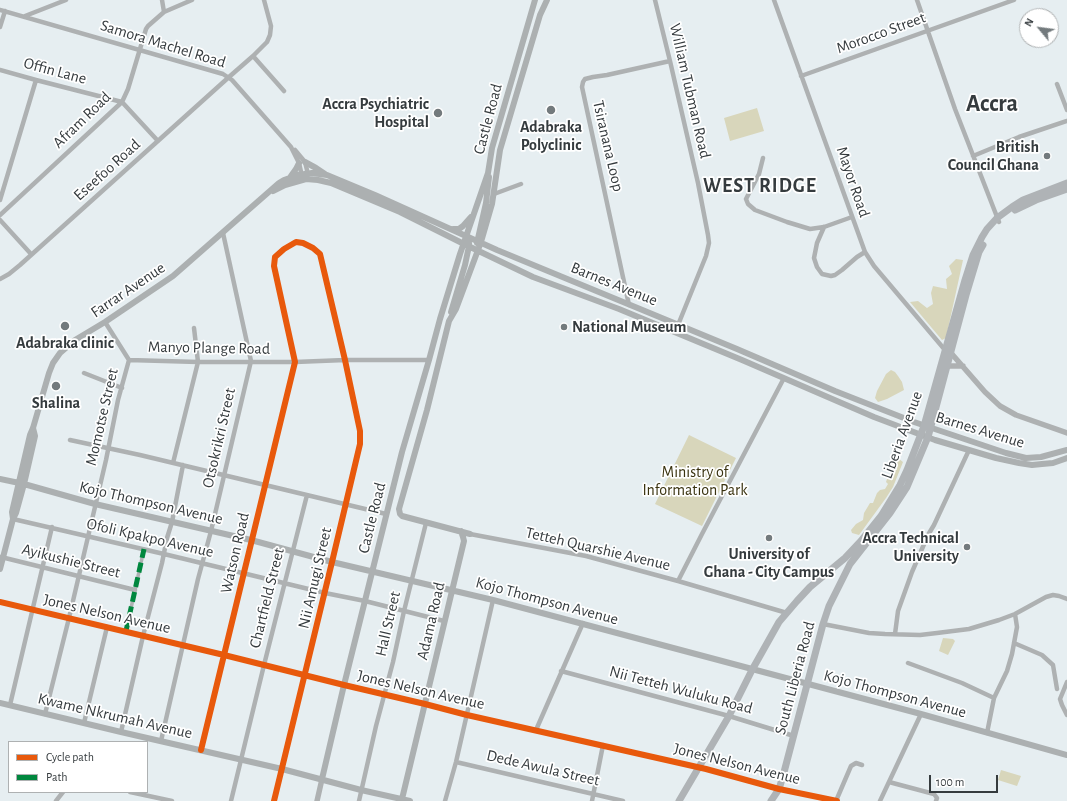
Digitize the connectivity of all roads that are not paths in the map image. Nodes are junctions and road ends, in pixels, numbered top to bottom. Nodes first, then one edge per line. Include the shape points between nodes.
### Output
1 (66, 0) edge
2 (162, 0) edge
3 (192, 0) edge
4 (264, 0) edge
5 (535, 0) edge
6 (544, 0) edge
7 (547, 0) edge
8 (655, 0) edge
9 (774, 0) edge
10 (917, 0) edge
11 (1014, 0) edge
12 (2, 10) edge
13 (164, 12) junction
14 (540, 15) junction
15 (25, 16) junction
16 (0, 27) edge
17 (928, 30) junction
18 (140, 50) junction
19 (253, 56) junction
20 (670, 60) junction
21 (0, 70) edge
22 (801, 76) junction
23 (228, 77) junction
24 (36, 80) junction
25 (1057, 84) dead end
26 (284, 91) dead end
27 (122, 102) junction
28 (1067, 110) edge
29 (1067, 121) edge
30 (158, 141) junction
31 (973, 156) junction
32 (763, 158) dead end
33 (302, 162) junction
34 (488, 173) junction
35 (327, 175) junction
36 (305, 177) junction
37 (289, 178) junction
38 (1067, 183) edge
39 (521, 184) dead end
40 (1067, 189) edge
41 (268, 193) junction
42 (494, 194) junction
43 (0, 200) edge
44 (475, 211) junction
45 (0, 215) edge
46 (852, 217) junction
47 (0, 220) edge
48 (998, 220) junction
49 (486, 223) junction
50 (824, 227) junction
51 (450, 228) junction
52 (223, 233) junction
53 (467, 236) junction
54 (450, 237) junction
55 (478, 242) junction
56 (467, 244) junction
57 (478, 250) junction
58 (498, 250) junction
59 (864, 252) junction
60 (31, 254) junction
61 (460, 254) junction
62 (491, 257) junction
63 (473, 263) junction
64 (0, 279) edge
65 (629, 305) junction
66 (449, 321) junction
67 (105, 322) junction
68 (678, 325) junction
69 (194, 328) dead end
70 (948, 351) junction
71 (129, 360) junction
72 (345, 360) junction
73 (429, 360) junction
74 (251, 361) junction
75 (198, 362) junction
76 (295, 362) junction
77 (948, 366) junction
78 (963, 366) junction
79 (84, 373) dead end
80 (784, 378) junction
81 (122, 388) junction
82 (927, 427) junction
83 (1067, 433) edge
84 (924, 436) junction
85 (70, 440) dead end
86 (108, 448) junction
87 (969, 450) junction
88 (1067, 450) edge
89 (402, 452) junction
90 (414, 456) junction
91 (1067, 458) edge
92 (172, 463) junction
93 (182, 465) junction
94 (224, 475) junction
95 (0, 479) edge
96 (21, 484) junction
97 (265, 485) junction
98 (306, 495) junction
99 (95, 504) junction
100 (345, 504) junction
101 (386, 514) junction
102 (402, 516) joint
103 (13, 519) junction
104 (172, 522) junction
105 (426, 523) junction
106 (52, 527) junction
107 (211, 531) junction
108 (461, 532) junction
109 (470, 534) junction
110 (88, 537) junction
111 (251, 540) junction
112 (464, 541) junction
113 (144, 549) junction
114 (292, 552) junction
115 (164, 554) junction
116 (1, 558) edge
117 (844, 558) junction
118 (332, 562) junction
119 (203, 563) junction
120 (850, 564) junction
121 (43, 567) junction
122 (0, 569) edge
123 (372, 571) junction
124 (244, 573) junction
125 (79, 576) junction
126 (412, 580) junction
127 (678, 581) junction
128 (284, 582) junction
129 (136, 590) junction
130 (452, 590) junction
131 (325, 593) junction
132 (1067, 599) edge
133 (493, 600) junction
134 (365, 601) junction
135 (0, 602) edge
136 (33, 610) junction
137 (404, 611) junction
138 (787, 612) junction
139 (1015, 614) junction
140 (69, 618) junction
141 (444, 621) junction
142 (584, 624) junction
143 (823, 624) junction
144 (107, 627) junction
145 (126, 632) junction
146 (895, 634) junction
147 (143, 636) junction
148 (1014, 643) junction
149 (183, 645) junction
150 (224, 654) junction
151 (908, 663) dead end
152 (264, 665) junction
153 (752, 670) junction
154 (562, 671) junction
155 (305, 675) junction
156 (1067, 682) edge
157 (807, 684) junction
158 (344, 685) junction
159 (1057, 689) dead end
160 (385, 694) junction
161 (994, 698) junction
162 (0, 703) edge
163 (425, 704) junction
164 (10, 705) junction
165 (45, 714) junction
166 (921, 714) junction
167 (467, 715) junction
168 (1067, 715) edge
169 (729, 716) junction
170 (84, 723) junction
171 (536, 730) junction
172 (121, 732) junction
173 (987, 733) junction
174 (794, 736) junction
175 (161, 741) junction
176 (602, 745) junction
177 (201, 750) junction
178 (1067, 755) edge
179 (241, 759) junction
180 (456, 762) junction
181 (862, 764) dead end
182 (698, 767) junction
183 (282, 769) junction
184 (322, 779) junction
185 (889, 782) junction
186 (779, 789) junction
187 (361, 790) junction
188 (63, 793) edge
189 (135, 793) edge
190 (594, 794) junction
191 (401, 800) edge
192 (56, 801) edge
193 (172, 801) edge
194 (231, 801) edge
195 (274, 801) edge
196 (317, 801) edge
197 (359, 801) edge
198 (410, 801) edge
199 (444, 801) edge
200 (592, 801) edge
201 (623, 801) edge
202 (679, 801) edge
203 (771, 801) edge
204 (836, 801) edge
205 (880, 801) edge
206 (936, 801) edge

1 - 15 street
2 - 13 street
3 - 13 street, Afram Road
4 - 19 street, Eseefoo Road via 271,26 270,35 268,42
5 - 34 main road, Castle Road via 492,148
6 - 14 main road
7 - 14 main road, Castle Road
8 - 20 street, William Tubman Road
9 - 22 street, Mayor Road
10 - 17 street
11 - 17 street, Morocco Street
12 - 15 street, Samora Machel Road
12 - 16 street
13 - 18 street, Afram Road via 146,29
14 - 42 main road, Castle Road via 500,150
15 - 18 street, Samora Machel Road
17 - 22 street, Morocco Street
17 - 31 street
18 - 23 street, Samora Machel Road
18 - 27 street, Afram Road
19 - 23 street, Eseefoo Road
19 - 26 street
20 - 65 street, Tsiranana Loop via 585,79 582,87
20 - 68 street, William Tubman Road via 709,243
21 - 24 street, Offin Lane
22 - 46 street, Mayor Road
23 - 30 street, Eseefoo Road
23 - 33 street, Samora Machel Road
24 - 27 street, Offin Lane
24 - 43 street
25 - 28 street
27 - 30 street
27 - 45 street, Afram Road
29 - 31 street via 1018,137
30 - 60 street, Eseefoo Road
31 - 48 street
32 - 50 street via 759,174 747,197 748,204 754,210 806,228
33 - 35 main road
33 - 36 street, Samora Machel Road
33 - 37 main road
34 - 44 main road, Castle Road
34 - 55 main road via 486,203
35 - 36 main road, Barnes Avenue
35 - 51 main road, Barnes Avenue
36 - 37 main road, Barnes Avenue
36 - 41 main road, Farrar Avenue
36 - 54 main road, Barnes Avenue via 345,188
37 - 41 main road, Farrar Avenue
38 - 48 main road, Liberia Avenue via 1022,200
39 - 42 street
40 - 48 main road, Liberia Avenue via 1022,206
41 - 52 main road, Farrar Avenue
42 - 49 main road, Castle Road
44 - 51 main road via 463,226 457,229
44 - 53 main road, Castle Road
46 - 50 street
46 - 59 street, Mayor Road
47 - 60 street
48 - 70 main road, Liberia Avenue via 979,252
49 - 55 main road, Castle Road
49 - 58 main road via 487,239
50 - 59 street via 814,258 816,268 825,276 835,275
51 - 53 main road, Barnes Avenue
52 - 67 main road, Farrar Avenue via 173,276
52 - 74 street, Otsokrikri Street
53 - 55 main road, Barnes Avenue
53 - 56 main road, Castle Road
54 - 56 main road, Barnes Avenue
54 - 61 main road via 456,241
55 - 56 main road
55 - 57 main road, Castle Road
55 - 58 main road, Barnes Avenue
56 - 57 main road, Barnes Avenue
56 - 61 main road, Castle Road
56 - 66 main road via 465,265
57 - 62 main road, Barnes Avenue
57 - 63 main road, Castle Road
58 - 65 main road, Barnes Avenue
59 - 70 street, Mayor Road
60 - 64 street, Eseefoo Road
61 - 73 main road, Castle Road
62 - 63 main road via 482,257
62 - 80 main road, Barnes Avenue via 540,280 626,312
63 - 66 main road, Castle Road
65 - 68 main road, Barnes Avenue
66 - 90 main road, Castle Road
67 - 71 street, Manyo Plange Road
67 - 96 main road, Farrar Avenue via 68,345 53,363 43,391 34,428 35,436
68 - 82 main road, Barnes Avenue
69 - 75 street
70 - 77 main road, Liberia Avenue
70 - 78 street
70 - 82 main road, Liberia Avenue
71 - 75 street, Manyo Plange Road
71 - 81 street, Momotse Street
72 - 73 street, Manyo Plange Road
72 - 76 street, Manyo Plange Road
72 - 76 street, Nii Amugi Street via 320,254 303,243 296,242 276,257 274,266
72 - 100 street, Nii Amugi Street via 360,431 360,444
73 - 89 main road, Castle Road
74 - 75 street, Manyo Plange Road
74 - 76 street, Manyo Plange Road
74 - 94 street, Otsokrikri Street
75 - 92 street
76 - 97 street, Watson Road
77 - 78 street
77 - 82 main road, Liberia Avenue
78 - 83 street via 1000,406 1016,415
79 - 81 street
80 - 84 main road, Barnes Avenue
80 - 127 street
81 - 86 street, Momotse Street
82 - 84 main road, Liberia Avenue
82 - 88 main road, Barnes Avenue via 1026,458
84 - 87 main road, Barnes Avenue
84 - 117 main road, Liberia Avenue via 891,501 872,528
84 - 120 main road, Liberia Avenue via 907,487
85 - 86 street
86 - 92 street
86 - 99 street, Momotse Street
87 - 91 main road, Barnes Avenue via 1032,465 1053,463
87 - 146 street via 912,572 898,611
89 - 90 main road
89 - 101 main road, Castle Road
90 - 102 main road, Castle Road via 399,508
92 - 93 street
93 - 94 street
93 - 104 street
94 - 97 street
94 - 107 street, Otsokrikri Street
95 - 96 main road, Kojo Thompson Avenue
96 - 99 main road, Kojo Thompson Avenue
96 - 103 main road, Farrar Avenue via 12,512
97 - 98 street
97 - 111 street, Watson Road
98 - 100 street
98 - 114 street, Chartfield Street
99 - 104 main road, Kojo Thompson Avenue
99 - 110 street, Momotse Street
100 - 101 street
100 - 118 street, Nii Amugi Street
101 - 123 main road, Castle Road
102 - 105 main road, Tetteh Quarshie Avenue
103 - 106 street, Ofoli Kpakpo Avenue
103 - 116 main road, Farrar Avenue
104 - 107 main road, Kojo Thompson Avenue
104 - 115 street
105 - 108 main road, Tetteh Quarshie Avenue
105 - 126 street, Hall Street
106 - 110 street, Ofoli Kpakpo Avenue
106 - 121 street
107 - 111 main road, Kojo Thompson Avenue
107 - 119 street, Otsokrikri Street
108 - 109 main road, Tetteh Quarshie Avenue
108 - 112 main road
109 - 112 main road, Adama Road
109 - 127 street, Tetteh Quarshie Avenue via 586,556
110 - 113 street, Ofoli Kpakpo Avenue
110 - 125 street, Momotse Street
111 - 114 main road, Kojo Thompson Avenue
111 - 124 street, Watson Road
112 - 130 main road, Adama Road
113 - 115 street, Ofoli Kpakpo Avenue
113 - 129 street
114 - 118 main road, Kojo Thompson Avenue
114 - 128 street, Chartfield Street
115 - 119 street, Ofoli Kpakpo Avenue
115 - 147 street
116 - 121 street, Ayikushie Street
116 - 122 main road, Farrar Avenue
117 - 120 main road
117 - 138 main road, Liberia Avenue via 810,587
118 - 123 main road, Kojo Thompson Avenue
118 - 131 street, Nii Amugi Street
119 - 124 street, Ofoli Kpakpo Avenue
119 - 149 street, Otsokrikri Street
120 - 143 main road, South Liberia Road
121 - 125 street, Ayikushie Street
121 - 136 street
123 - 126 main road, Kojo Thompson Avenue
123 - 134 main road, Castle Road
124 - 128 street, Ofoli Kpakpo Avenue
124 - 150 street, Watson Road
125 - 129 street, Ayikushie Street
125 - 140 street, Momotse Street
126 - 130 main road, Kojo Thompson Avenue
126 - 137 street, Hall Street
127 - 138 street, Tetteh Quarshie Avenue
128 - 131 street, Ofoli Kpakpo Avenue
128 - 152 street, Chartfield Street
129 - 145 street
130 - 133 main road, Kojo Thompson Avenue
130 - 141 main road, Adama Road
131 - 134 street, Ofoli Kpakpo Avenue
131 - 155 street, Nii Amugi Street
132 - 139 street via 1053,595 1046,597
133 - 142 main road, Kojo Thompson Avenue
133 - 167 street
134 - 137 street, Ofoli Kpakpo Avenue
134 - 158 main road, Castle Road
135 - 136 street, Jones Nelson Avenue
136 - 140 street, Jones Nelson Avenue
136 - 164 street
137 - 141 street, Ofoli Kpakpo Avenue
137 - 160 street, Hall Street
138 - 153 main road, Liberia Avenue
139 - 146 street via 969,629 920,635
139 - 148 street via 1017,627
140 - 144 street, Jones Nelson Avenue
140 - 165 street, Momotse Street
141 - 163 main road, Adama Road
142 - 153 main road, Kojo Thompson Avenue
142 - 154 street
143 - 146 street
143 - 157 main road, South Liberia Road
144 - 145 street, Jones Nelson Avenue
144 - 170 street
145 - 147 street, Jones Nelson Avenue
147 - 149 street, Jones Nelson Avenue
147 - 172 street
148 - 159 street via 1042,655 1053,665
148 - 161 street via 1007,671
149 - 150 street, Jones Nelson Avenue
149 - 175 street, Otsokrikri Street
150 - 152 street, Jones Nelson Avenue
150 - 177 street, Watson Road
151 - 161 street
152 - 155 street, Jones Nelson Avenue
152 - 179 street, Chartfield Street
153 - 157 main road, Kojo Thompson Avenue
153 - 169 main road, Liberia Avenue
154 - 169 street, Nii Tetteh Wuluku Road
154 - 171 street
155 - 158 street, Jones Nelson Avenue
155 - 183 street, Nii Amugi Street
156 - 168 street via 1060,699
157 - 166 main road, Kojo Thompson Avenue
157 - 174 main road, South Liberia Road
158 - 160 street, Jones Nelson Avenue
158 - 184 main road, Castle Road
160 - 163 street, Jones Nelson Avenue
160 - 187 street, Hall Street
161 - 173 street
162 - 164 main road, Kwame Nkrumah Avenue
163 - 167 street, Jones Nelson Avenue
163 - 191 main road, Adama Road
164 - 165 main road, Kwame Nkrumah Avenue
165 - 170 main road, Kwame Nkrumah Avenue
166 - 173 main road, Kojo Thompson Avenue
166 - 185 street
167 - 171 street, Jones Nelson Avenue
167 - 180 street
169 - 174 street, Nii Tetteh Wuluku Road
169 - 182 main road, Liberia Avenue
170 - 172 main road, Kwame Nkrumah Avenue
171 - 176 street, Jones Nelson Avenue
172 - 175 main road, Kwame Nkrumah Avenue
173 - 178 main road, Kojo Thompson Avenue
174 - 186 main road, South Liberia Road
175 - 177 main road, Kwame Nkrumah Avenue
176 - 182 street, Jones Nelson Avenue
176 - 190 street
177 - 179 main road, Kwame Nkrumah Avenue
179 - 183 main road, Kwame Nkrumah Avenue
179 - 194 street, Chartfield Street
180 - 190 street, Dede Awula Street
180 - 199 street
181 - 204 street via 856,763 851,766
182 - 186 street, Jones Nelson Avenue
182 - 202 main road, Liberia Avenue
183 - 184 main road, Kwame Nkrumah Avenue
183 - 195 street, Nii Amugi Street
184 - 187 main road, Kwame Nkrumah Avenue
184 - 196 street, Castle Road
185 - 205 street
185 - 206 street via 934,794
186 - 203 main road, South Liberia Road
186 - 204 street, Jones Nelson Avenue
187 - 191 main road, Kwame Nkrumah Avenue
187 - 197 street, Hall Street
188 - 192 street
189 - 193 street
190 - 200 street
190 - 201 street, Dede Awula Street
191 - 198 main road, Kwame Nkrumah Avenue

